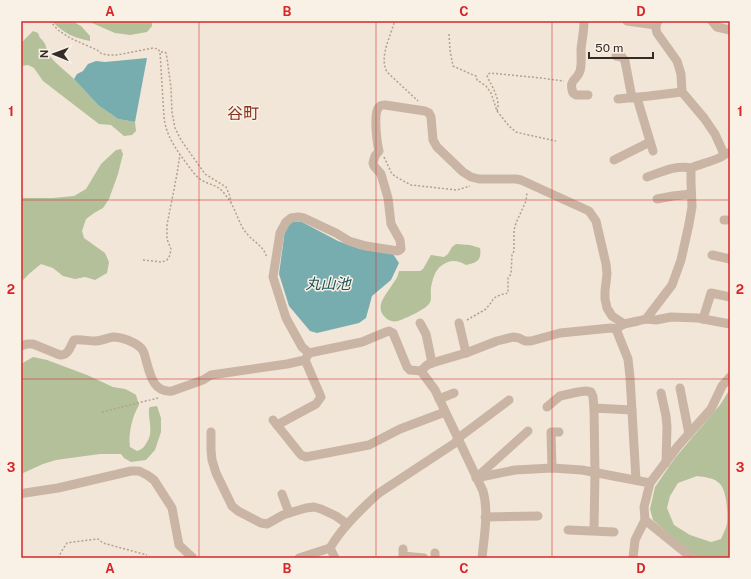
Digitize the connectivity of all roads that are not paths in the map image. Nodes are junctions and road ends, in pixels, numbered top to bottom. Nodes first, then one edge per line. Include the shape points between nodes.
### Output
1 (584, 21) edge
2 (626, 21) edge
3 (713, 22) edge
4 (657, 23) edge
5 (730, 30) edge
6 (616, 56) dead end
7 (682, 92) junction
8 (588, 95) dead end
9 (635, 98) junction
10 (618, 99) dead end
11 (727, 153) edge
12 (614, 160) dead end
13 (692, 168) junction
14 (647, 177) dead end
15 (691, 194) junction
16 (657, 200) dead end
17 (712, 255) dead end
18 (730, 259) edge
19 (730, 297) edge
20 (646, 319) junction
21 (703, 319) junction
22 (459, 323) road end
23 (420, 324) dead end
24 (730, 324) edge
25 (620, 326) junction
26 (21, 346) edge
27 (466, 353) junction
28 (307, 356) junction
29 (432, 363) junction
30 (421, 371) junction
31 (730, 376) edge
32 (680, 388) dead end
33 (454, 393) dead end
34 (661, 393) dead end
35 (439, 399) junction
36 (509, 400) dead end
37 (547, 406) dead end
38 (594, 408) junction
39 (632, 410) junction
40 (445, 412) junction
41 (528, 431) dead end
42 (211, 432) dead end
43 (559, 432) dead end
44 (689, 434) junction
45 (458, 440) junction
46 (666, 463) junction
47 (552, 468) junction
48 (594, 472) junction
49 (476, 478) junction
50 (636, 480) junction
51 (650, 484) junction
52 (21, 494) edge
53 (282, 494) dead end
54 (289, 513) junction
55 (538, 516) dead end
56 (485, 517) junction
57 (645, 520) junction
58 (347, 524) junction
59 (568, 530) dead end
60 (594, 530) junction
61 (614, 532) dead end
62 (330, 548) junction
63 (403, 549) dead end
64 (193, 558) edge
65 (298, 558) edge
66 (335, 558) edge
67 (424, 558) edge
68 (482, 558) edge
69 (633, 558) edge
70 (692, 558) edge

1 - 8 street via 580,71 572,82 572,89 576,95
2 - 4 street
3 - 5 street via 717,27
4 - 7 street via 656,29 677,61 682,74
6 - 9 street via 625,61
7 - 9 street
7 - 11 street via 704,118
9 - 10 street
9 - 12 street via 652,146
11 - 13 street
13 - 14 street via 675,168
13 - 15 street
15 - 16 street
15 - 20 street via 692,207 681,260 672,285
17 - 18 street
19 - 21 street via 711,294
20 - 21 street
20 - 25 street
21 - 24 street
22 - 27 street
23 - 29 street via 426,334
25 - 27 street via 560,334 531,341 513,337
25 - 28 street via 619,320 612,316 608,308 605,295 606,264 598,226 589,211 516,178 471,177 437,147 429,112 385,105 378,107 376,111 379,151 373,163 381,174 388,198 391,224 400,240 401,249 398,251 349,241 298,217 286,222 280,233 273,277 286,318
25 - 39 street via 628,359
26 - 28 street via 33,344 64,355 74,340 120,338 142,348 155,384 159,389 168,392 211,375 287,364
27 - 29 street
28 - 30 street via 362,342 389,331 393,333 410,370
28 - 40 street via 321,397 316,404 275,423 306,457 369,445 400,429
29 - 30 street
30 - 35 street
31 - 44 street via 722,386 711,410
32 - 44 street
33 - 35 street
34 - 46 street via 667,427
35 - 40 street
36 - 45 street
37 - 38 street via 560,396 586,391 591,392
38 - 39 street
38 - 48 street
39 - 50 street
40 - 45 street
41 - 49 street
42 - 54 street via 212,460 232,506 261,524 267,524
43 - 47 street via 551,432
44 - 46 street
45 - 49 street
45 - 58 street via 379,493
46 - 51 street
47 - 48 street
47 - 49 street via 515,470
48 - 50 street
48 - 60 street
49 - 56 street via 485,499
50 - 51 street
51 - 57 street via 644,507
52 - 64 street via 139,471 154,480 172,508 179,545
53 - 54 street
54 - 58 street via 306,508 321,509
55 - 56 street
56 - 68 street
57 - 69 street via 635,540
57 - 70 street
58 - 62 street
59 - 60 street
60 - 61 street
62 - 65 street
62 - 66 street
63 - 67 street via 403,556

